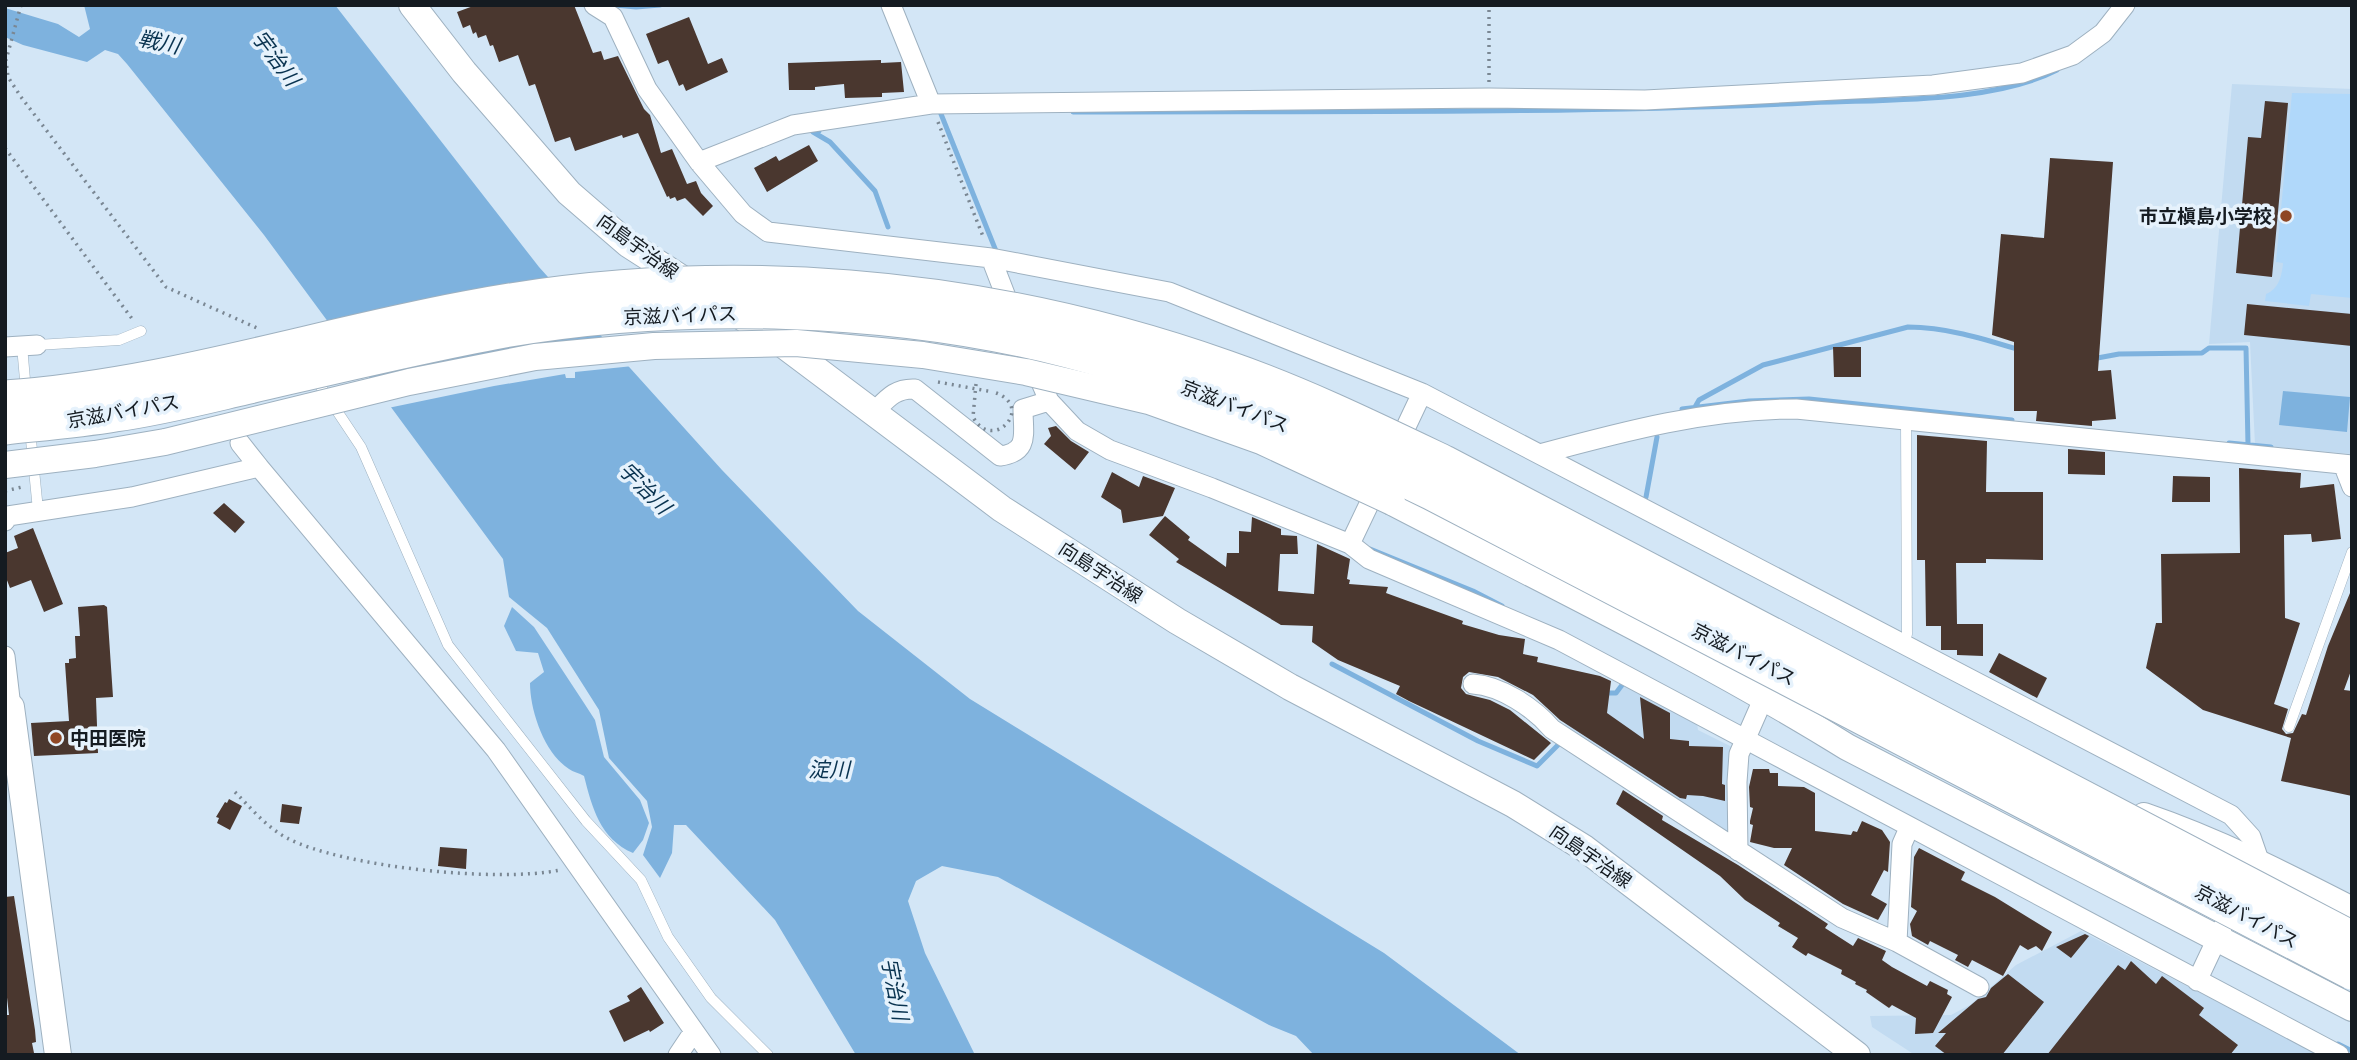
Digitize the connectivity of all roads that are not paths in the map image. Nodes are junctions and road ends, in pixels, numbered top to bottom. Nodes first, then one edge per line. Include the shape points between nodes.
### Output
1 (412, 5) edge
2 (594, 5) edge
3 (891, 5) edge
4 (2125, 5) edge
5 (931, 104) junction
6 (699, 163) junction
7 (991, 258) junction
8 (141, 331) road end
9 (21, 346) edge
10 (301, 355) junction
11 (1422, 393) junction
12 (1049, 401) junction
13 (17, 410) edge
14 (874, 412) junction
15 (1906, 420) junction
16 (240, 443) dead end
17 (1540, 454) junction
18 (5, 465) edge
19 (2348, 465) edge
20 (259, 467) junction
21 (2352, 487) edge
22 (38, 510) junction
23 (5, 521) edge
24 (1350, 544) junction
25 (2352, 552) edge
26 (1904, 645) junction
27 (5, 656) edge
28 (1473, 684) dead end
29 (1774, 702) junction
30 (8, 707) edge
31 (2289, 727) dead end
32 (1744, 740) junction
33 (1909, 828) junction
34 (1738, 851) junction
35 (2260, 863) junction
36 (2352, 911) edge
37 (2352, 939) edge
38 (1897, 942) junction
39 (2212, 949) junction
40 (2352, 972) edge
41 (2197, 980) junction
42 (1979, 987) dead end
43 (2352, 1008) edge
44 (694, 1031) junction
45 (713, 1054) edge
46 (58, 1055) edge
47 (678, 1055) edge
48 (768, 1055) edge
49 (1857, 1055) edge
50 (2339, 1055) edge

1 - 14 street, 向島宇治線 via 569,193 628,244 773,337
2 - 6 street via 613,17 647,89
3 - 5 street
4 - 5 street via 2104,33 2073,55 2022,73 1933,85 1658,99
5 - 6 street via 793,125
6 - 7 street via 743,214 768,232
7 - 11 street via 1169,292
7 - 12 street
8 - 9 lane via 119,340
9 - 13 lane
10 - 13 highway, 京滋バイパス, bridge via 102,388
10 - 37 highway, 京滋バイパス, bridge via 464,309 621,288 721,284 823,286 935,296 1049,316 1130,337 1291,393 1444,463
10 - 48 lane via 361,447 448,645 586,821 641,880 668,937 711,998
11 - 17 street
11 - 24 street
12 - 14 street via 1023,410 1021,448 1000,456 915,389 894,392
12 - 24 street via 1077,431 1110,450
13 - 22 lane
13 - 40 highway, 京滋バイパス, bridge via 116,414 502,331 607,317 768,313 892,319 1066,350 1198,390 1374,464
14 - 49 street, 向島宇治線 via 1002,509 1177,621 1290,687 1513,804 1584,848
15 - 17 street via 1750,409 1645,426
15 - 19 street
15 - 26 lane
16 - 20 street
17 - 26 street
18 - 29 street, bridge via 165,442 409,382 535,357 654,346 796,343 936,357 1026,372 1149,401 1261,441 1392,502
19 - 21 street
20 - 22 street via 132,497
20 - 44 street via 496,750
22 - 23 street via 8,516
24 - 32 street via 1369,559 1559,640
25 - 31 lane
26 - 35 street via 2231,815 2250,837
27 - 30 street
28 - 34 street via 1487,685 1538,713 1552,729
29 - 32 street
29 - 35 street via 1866,739 2120,808 2197,834
29 - 39 street
30 - 46 street
32 - 33 street
32 - 34 street via 1737,782
33 - 38 street via 1902,844
33 - 41 street
34 - 38 street via 1842,918
35 - 36 street
35 - 39 street
38 - 42 street
39 - 41 street
39 - 43 street
41 - 50 street
44 - 45 street
44 - 47 street

